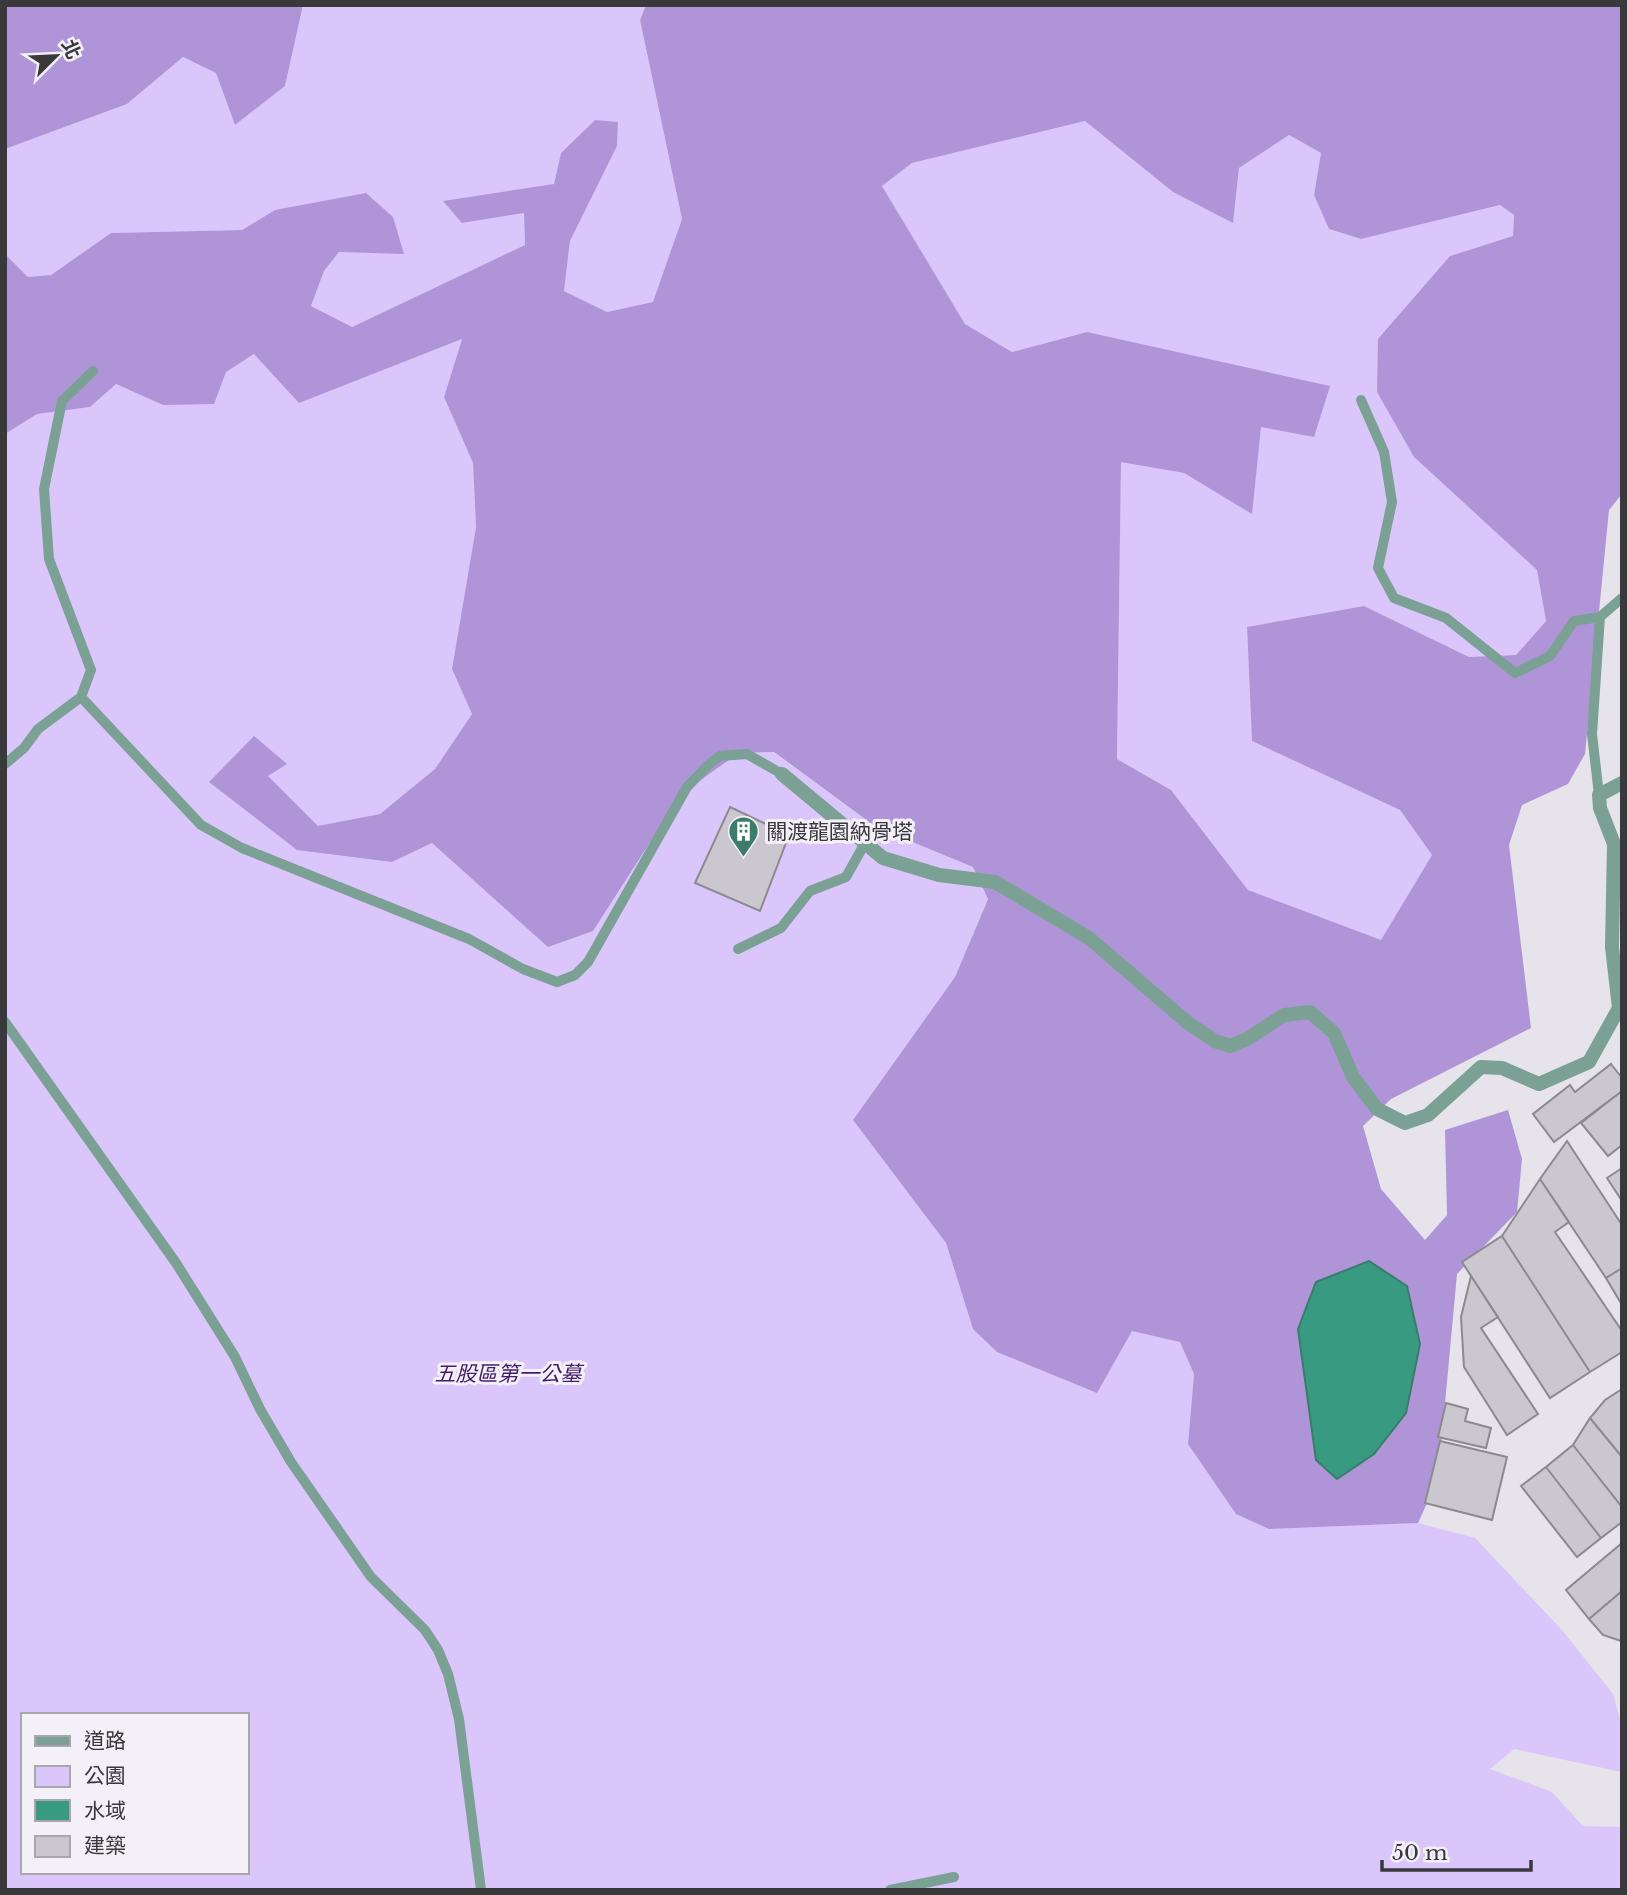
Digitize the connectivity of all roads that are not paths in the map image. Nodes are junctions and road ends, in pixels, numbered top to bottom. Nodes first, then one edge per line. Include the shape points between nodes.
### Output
1 (93, 371) dead end
2 (1362, 400) dead end
3 (1622, 598) edge
4 (1600, 617) junction
5 (81, 697) junction
6 (5, 764) edge
7 (782, 774) joint
8 (1622, 783) edge
9 (1599, 795) junction
10 (864, 843) junction
11 (1618, 847) edge
12 (738, 949) dead end
13 (1620, 1009) edge
14 (5, 1022) edge
15 (954, 1877) dead end
16 (481, 1890) edge
17 (890, 1890) edge

1 - 5 lane via 62,401 44,489 49,559 91,670
2 - 4 lane via 1384,452 1392,502 1378,568 1394,598 1446,618 1515,673 1550,656 1574,621
3 - 4 lane
4 - 9 lane via 1592,734
5 - 6 lane via 38,729
5 - 7 lane via 201,825 242,848 469,939 557,982 575,975 588,962 687,787 708,765 720,756 747,754
7 - 10 street
8 - 9 street
9 - 11 street via 1600,808
10 - 12 lane via 846,877 810,891 781,928
10 - 13 street via 897,864 995,882 1089,938 1215,1041 1230,1046 1284,1015 1310,1012 1334,1033 1353,1077 1377,1109 1405,1123 1428,1115 1481,1067 1502,1068 1538,1084 1589,1062
11 - 13 street via 1612,947
14 - 16 lane via 176,1263 235,1357 290,1462 371,1577 425,1630 438,1650 449,1674 459,1719
15 - 17 lane

